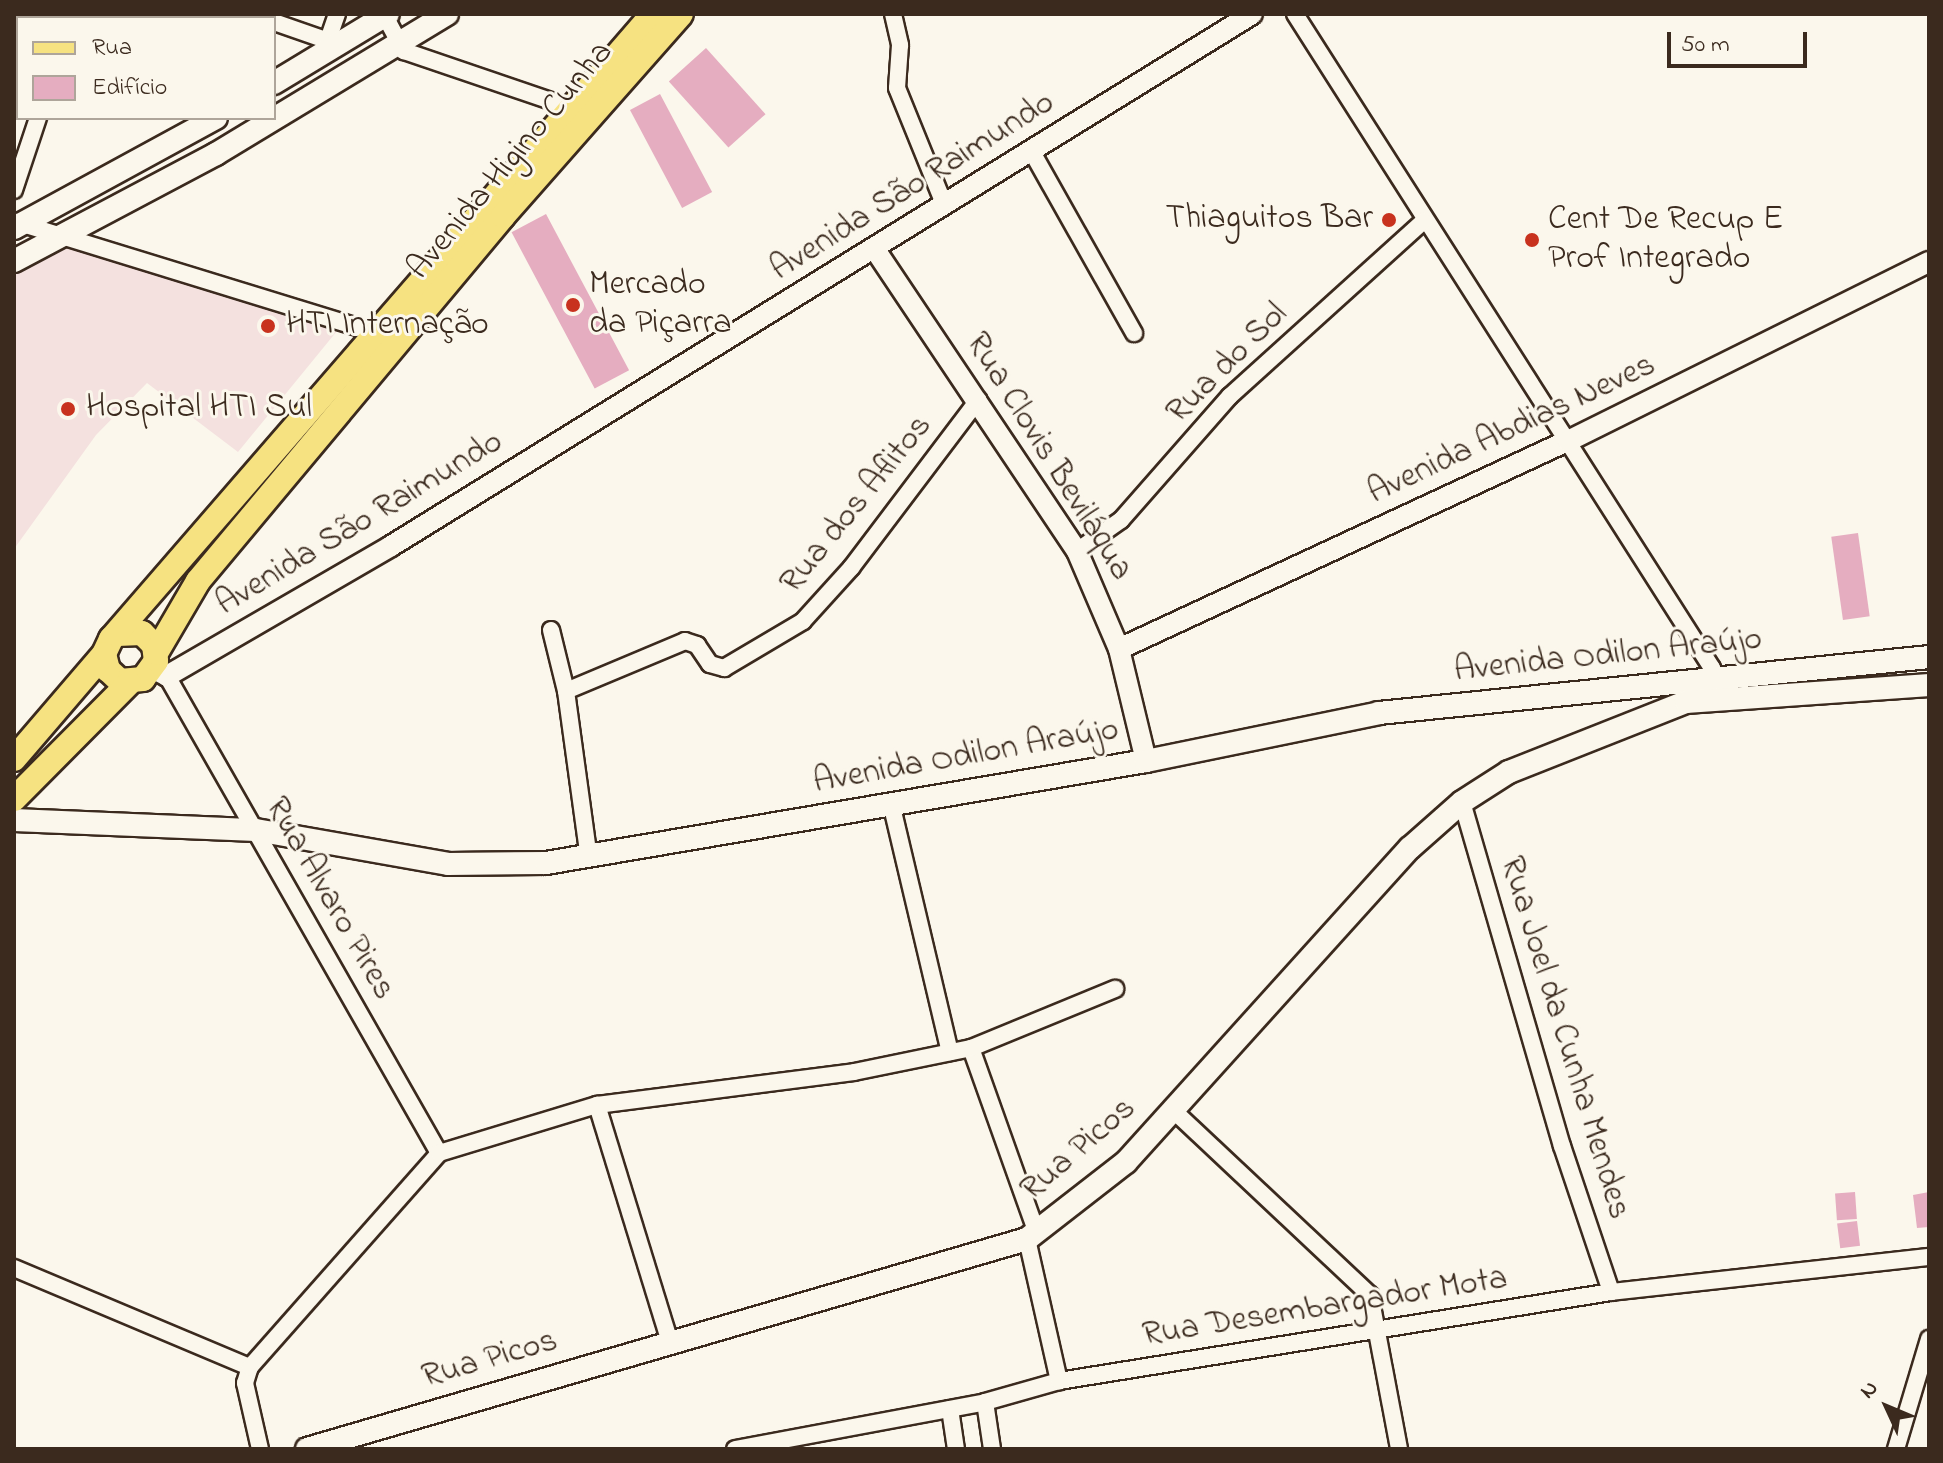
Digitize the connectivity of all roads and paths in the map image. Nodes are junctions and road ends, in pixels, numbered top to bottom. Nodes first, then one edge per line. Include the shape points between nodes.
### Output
1 (337, 14) edge
2 (447, 14) edge
3 (653, 14) edge
4 (681, 14) edge
5 (893, 14) edge
6 (1252, 14) edge
7 (1295, 14) edge
8 (387, 15) edge
9 (276, 23) edge
10 (333, 42) junction
11 (398, 45) junction
12 (276, 82) edge
13 (571, 108) junction
14 (276, 118) edge
15 (37, 120) edge
16 (212, 120) edge
17 (273, 120) edge
18 (1032, 152) junction
19 (14, 190) edge
20 (945, 206) junction
21 (1424, 221) junction
22 (17, 224) edge
23 (60, 236) junction
24 (874, 248) junction
25 (14, 261) edge
26 (1929, 262) edge
27 (378, 331) junction
28 (1134, 333) dead end
29 (398, 347) junction
30 (978, 400) junction
31 (1568, 441) junction
32 (1077, 551) junction
33 (551, 630) dead end
34 (111, 644) junction
35 (1119, 649) junction
36 (1929, 657) edge
37 (159, 666) junction
38 (129, 683) junction
39 (1929, 685) edge
40 (566, 691) junction
41 (1717, 691) junction
42 (14, 759) edge
43 (1146, 761) junction
44 (14, 799) edge
45 (1462, 802) junction
46 (891, 803) junction
47 (14, 820) edge
48 (256, 830) junction
49 (589, 858) junction
50 (1115, 989) dead end
51 (971, 1048) junction
52 (950, 1052) junction
53 (597, 1105) junction
54 (1174, 1111) junction
55 (439, 1153) junction
56 (1032, 1236) junction
57 (1929, 1257) edge
58 (14, 1268) edge
59 (1611, 1292) junction
60 (1379, 1330) junction
61 (1929, 1339) edge
62 (670, 1343) junction
63 (250, 1367) junction
64 (1059, 1381) junction
65 (985, 1402) junction
66 (950, 1409) junction
67 (770, 1446) edge
68 (260, 1449) edge
69 (307, 1449) edge
70 (735, 1449) edge
71 (956, 1449) edge
72 (992, 1449) edge
73 (1399, 1449) edge
74 (1896, 1449) edge

1 - 10 street
2 - 11 main road
3 - 13 main road, Avenida Higino Cunha
4 - 29 main road, Avenida Higino Cunha via 503,216
5 - 20 street via 900,45 897,88
6 - 18 street, Avenida São Raimundo
7 - 21 street
8 - 10 main road
8 - 11 street
9 - 10 street
10 - 12 main road
11 - 13 street
11 - 14 main road
13 - 27 main road, Avenida Higino Cunha
15 - 19 street
16 - 22 main road
17 - 23 main road
18 - 20 street, Avenida São Raimundo
18 - 28 street
20 - 24 street, Avenida São Raimundo
21 - 31 street
21 - 32 street, Rua do Sol via 1230,396 1121,520
22 - 23 street
23 - 25 main road
23 - 27 street
24 - 30 street, Rua Clovis Beviláqua
24 - 37 street, Avenida São Raimundo via 637,397
26 - 31 street, Avenida Abdias Neves
27 - 29 street
27 - 34 main road, Avenida Higino Cunha
29 - 37 main road, Avenida Higino Cunha via 198,581
30 - 32 street, Rua Clovis Beviláqua
30 - 40 street, Rua dos Aflitos via 851,568 803,621 724,668 710,664 697,645 685,641
31 - 35 street, Avenida Abdias Neves
31 - 41 street via 1712,668
32 - 35 street, Rua Clovis Beviláqua
33 - 40 street
34 - 37 main road via 142,633
34 - 38 main road via 108,670
34 - 42 main road, Avenida Higino Cunha
35 - 43 street, Rua Clovis Beviláqua
36 - 41 main road, Avenida Odilon Araújo
37 - 38 main road
37 - 48 street, Rua Alvaro Pires
38 - 44 main road
39 - 41 main road, Avenida Odilon Araújo
40 - 49 street
41 - 43 main road, Avenida Odilon Araújo via 1379,713
41 - 45 main road, Rua Picos via 1509,772
43 - 46 main road, Avenida Odilon Araújo
45 - 54 main road, Rua Picos via 1358,899
45 - 59 street, Rua Joel da Cunha Mendes via 1562,1146
46 - 49 main road, Avenida Odilon Araújo
46 - 52 street
47 - 48 main road, Avenida Odilon Araújo
48 - 49 main road, Avenida Odilon Araújo via 462,866
48 - 55 street, Rua Alvaro Pires
50 - 51 street
51 - 52 street
51 - 56 street
52 - 53 street via 854,1072
53 - 55 street
53 - 62 street
54 - 56 main road, Rua Picos via 1101,1185
54 - 60 street via 1370,1295
55 - 63 street
56 - 62 main road, Rua Picos via 930,1272
56 - 64 street
57 - 59 street, Rua Desembargador Mota
58 - 63 street
59 - 60 street, Rua Desembargador Mota
60 - 64 street, Rua Desembargador Mota
60 - 73 street
61 - 74 street
62 - 69 main road, Rua Picos
63 - 68 street via 245,1383
64 - 65 street, Rua Desembargador Mota
65 - 66 street, Rua Desembargador Mota
65 - 72 street
66 - 67 street, Rua Desembargador Mota
66 - 71 street
67 - 70 street, Rua Desembargador Mota

